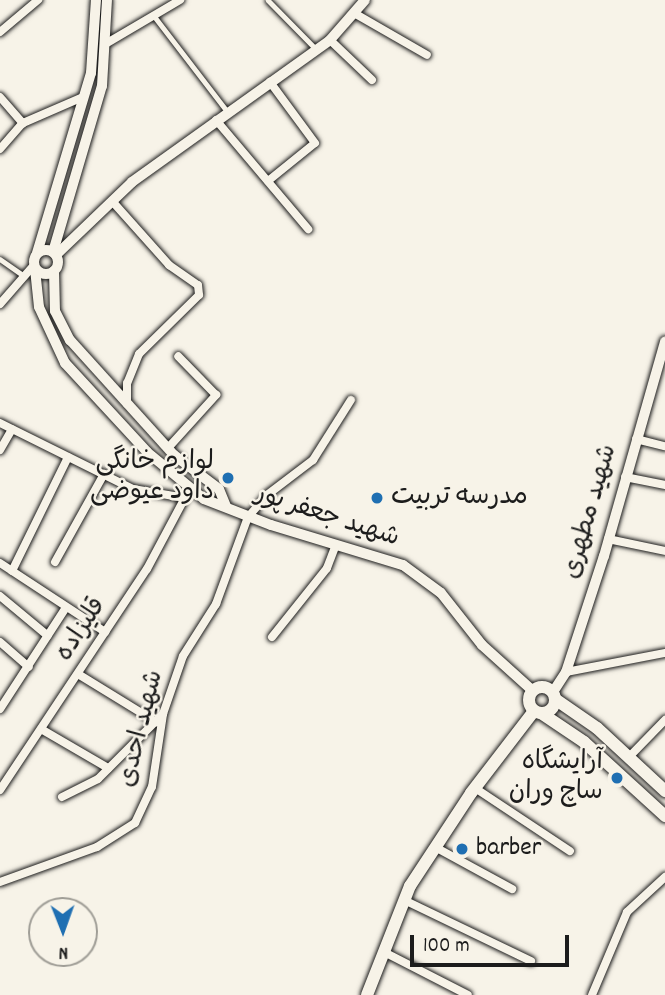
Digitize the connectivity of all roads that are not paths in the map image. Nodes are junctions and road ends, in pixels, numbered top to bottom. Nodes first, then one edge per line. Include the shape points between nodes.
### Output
1 (38, 0) edge
2 (96, 0) edge
3 (107, 0) edge
4 (268, 0) edge
5 (365, 0) edge
6 (176, 2) edge
7 (354, 13) junction
8 (155, 17) junction
9 (0, 32) edge
10 (330, 40) junction
11 (107, 43) junction
12 (316, 50) junction
13 (427, 55) dead end
14 (372, 80) dead end
15 (270, 82) junction
16 (0, 97) edge
17 (83, 97) junction
18 (227, 111) junction
19 (216, 120) junction
20 (23, 123) junction
21 (0, 149) edge
22 (268, 181) junction
23 (112, 201) junction
24 (308, 229) dead end
25 (37, 253) junction
26 (55, 254) junction
27 (0, 259) edge
28 (34, 267) junction
29 (54, 271) junction
30 (24, 276) junction
31 (0, 303) edge
32 (665, 342) edge
33 (178, 356) dead end
34 (663, 357) edge
35 (351, 400) dead end
36 (127, 405) junction
37 (0, 423) edge
38 (12, 429) junction
39 (636, 439) junction
40 (665, 446) edge
41 (168, 448) junction
42 (0, 450) edge
43 (68, 457) junction
44 (104, 474) junction
45 (625, 477) junction
46 (665, 485) edge
47 (187, 493) junction
48 (226, 506) junction
49 (248, 517) junction
50 (608, 540) junction
51 (336, 545) junction
52 (665, 551) edge
53 (55, 562) dead end
54 (0, 563) edge
55 (12, 571) junction
56 (0, 596) edge
57 (65, 608) junction
58 (105, 632) junction
59 (48, 636) junction
60 (272, 637) dead end
61 (0, 642) edge
62 (665, 653) edge
63 (29, 667) junction
64 (566, 672) junction
65 (78, 674) junction
66 (533, 691) junction
67 (554, 696) junction
68 (0, 709) edge
69 (538, 712) junction
70 (163, 714) junction
71 (665, 720) edge
72 (156, 722) junction
73 (41, 729) junction
74 (629, 757) junction
75 (108, 768) junction
76 (475, 788) junction
77 (0, 790) edge
78 (665, 791) edge
79 (62, 797) dead end
80 (665, 816) edge
81 (435, 847) junction
82 (570, 851) dead end
83 (2, 877) edge
84 (665, 877) edge
85 (512, 890) dead end
86 (404, 900) junction
87 (384, 952) junction
88 (531, 961) dead end
89 (370, 994) edge
90 (468, 995) edge
91 (592, 995) edge

1 - 9 street
2 - 17 street via 90,73
3 - 11 street
4 - 12 lane
5 - 7 street
6 - 8 street
7 - 10 street
7 - 13 street
8 - 11 street
8 - 18 lane
10 - 12 street
10 - 14 street
11 - 26 street via 102,86
12 - 15 street
15 - 18 street
15 - 22 street via 315,143
16 - 20 street
17 - 20 street
17 - 25 street
18 - 19 street
19 - 22 street
19 - 23 street
20 - 21 street
22 - 24 street
23 - 26 street
23 - 36 street via 169,265 198,285 199,295 139,354 127,383
25 - 26 street
25 - 28 street
26 - 29 street, شهید جعفر پور
27 - 30 lane
28 - 29 street via 46,274
28 - 30 street
28 - 47 street, شهید جعفر پور via 39,307 65,363
29 - 36 street, شهید جعفر پور via 55,311 70,340
30 - 31 street
32 - 34 street, شهید مطهری
33 - 41 street via 216,395
34 - 39 street, شهید مطهری
35 - 49 street via 313,460 267,495
36 - 41 street, شهید جعفر پور
37 - 38 street
38 - 42 street
38 - 43 street
39 - 40 street
39 - 45 street, شهید مطهری
41 - 48 street, شهید جعفر پور via 219,489
43 - 44 street
43 - 55 street
44 - 47 street via 133,489
44 - 53 street
45 - 46 street
45 - 50 street, شهید مطهری
47 - 48 street, شهید جعفر پور
47 - 58 street, قلیزاده via 147,569
48 - 49 street, شهید جعفر پور
49 - 51 street, شهید جعفر پور
49 - 70 street, شهید احدی via 216,604 183,656
50 - 52 street
50 - 64 street, شهید مطهری
51 - 60 street via 327,568
51 - 66 street, شهید جعفر پور via 403,565 441,593 482,645
54 - 55 street
55 - 57 street
56 - 59 street
57 - 58 street
57 - 59 street
58 - 65 street, قلیزاده
59 - 63 street
61 - 63 street
62 - 64 street
63 - 68 street
64 - 67 street, شهید مطهری
65 - 72 street
65 - 73 street, قلیزاده
66 - 67 main road via 547,688
66 - 69 main road via 530,705
67 - 69 main road via 554,706
67 - 74 main road
69 - 76 main road
69 - 80 main road via 584,742
70 - 72 street
70 - 83 street, شهید احدی via 152,787 135,823 97,847
71 - 74 street
72 - 75 street
73 - 75 street
73 - 77 street, قلیزاده
74 - 78 main road
75 - 79 street
76 - 81 main road
76 - 82 street
81 - 85 street
81 - 86 main road
84 - 91 street via 627,912
86 - 87 main road
86 - 88 street
87 - 89 main road
87 - 90 street

